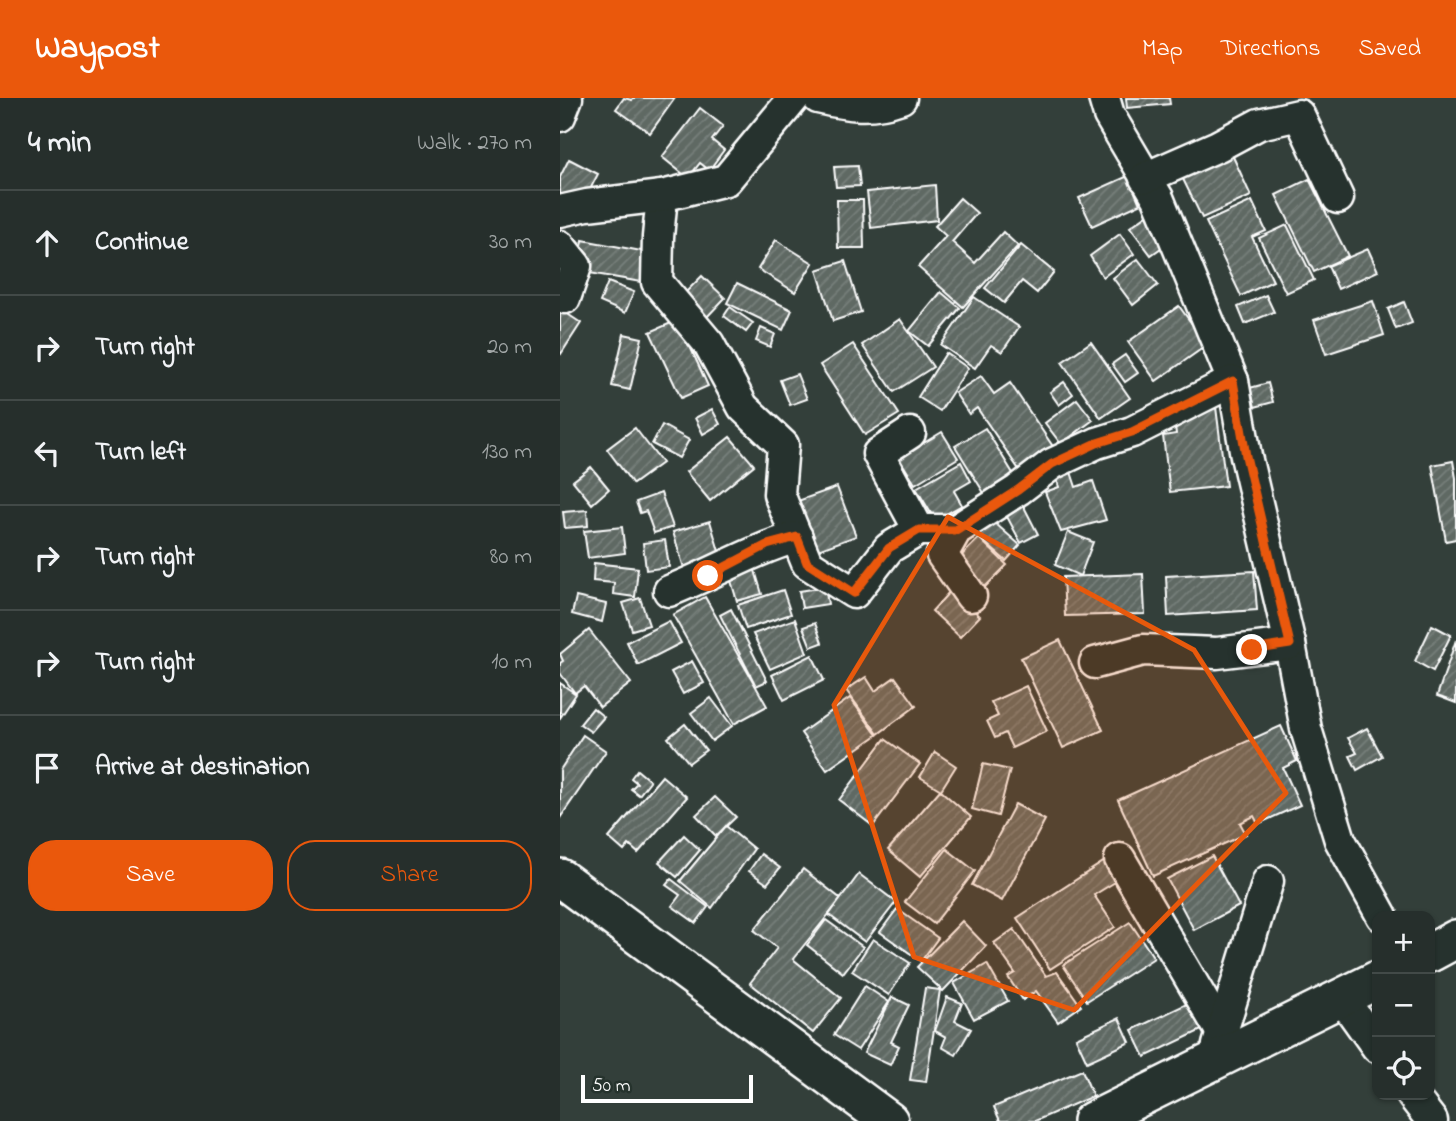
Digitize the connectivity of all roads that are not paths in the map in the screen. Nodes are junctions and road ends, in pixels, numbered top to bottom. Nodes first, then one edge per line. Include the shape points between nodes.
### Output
1 (567, 98) edge
2 (794, 98) edge
3 (818, 98) edge
4 (901, 98) edge
5 (1104, 98) edge
6 (560, 116) edge
7 (1145, 177) junction
8 (662, 196) junction
9 (1338, 198) dead end
10 (560, 211) edge
11 (560, 246) edge
12 (565, 298) dead end
13 (1233, 381) junction
14 (910, 433) dead end
15 (919, 530) junction
16 (956, 530) junction
17 (797, 537) junction
18 (669, 591) dead end
19 (971, 596) dead end
20 (1290, 644) junction
21 (1095, 663) dead end
22 (1120, 859) dead end
23 (560, 878) edge
24 (1268, 881) dead end
25 (1379, 911) edge
26 (1456, 939) edge
27 (1435, 950) edge
28 (1372, 983) edge
29 (1342, 998) junction
30 (1372, 1040) edge
31 (1218, 1047) junction
32 (1416, 1100) edge
33 (889, 1121) edge
34 (1092, 1121) edge
35 (1432, 1121) edge

1 - 6 street
2 - 8 street via 726,180
3 - 4 street via 854,106
5 - 7 street
7 - 9 street via 1259,124 1299,115
7 - 13 street via 1158,198
8 - 10 street
8 - 17 street via 657,282 709,344 743,407 783,445 779,494
11 - 12 street via 576,266
13 - 16 street via 1132,432 1052,464
13 - 20 street
14 - 15 street via 878,454
15 - 16 street
15 - 17 street via 889,548 854,593 807,563
16 - 19 street via 942,555
17 - 18 street via 767,545
20 - 21 street via 1217,653 1143,650
20 - 25 street via 1306,729 1340,840
22 - 31 street
23 - 33 main road
24 - 31 street
26 - 27 main road
28 - 29 main road
29 - 30 street
29 - 31 main road
31 - 34 main road
32 - 35 street

